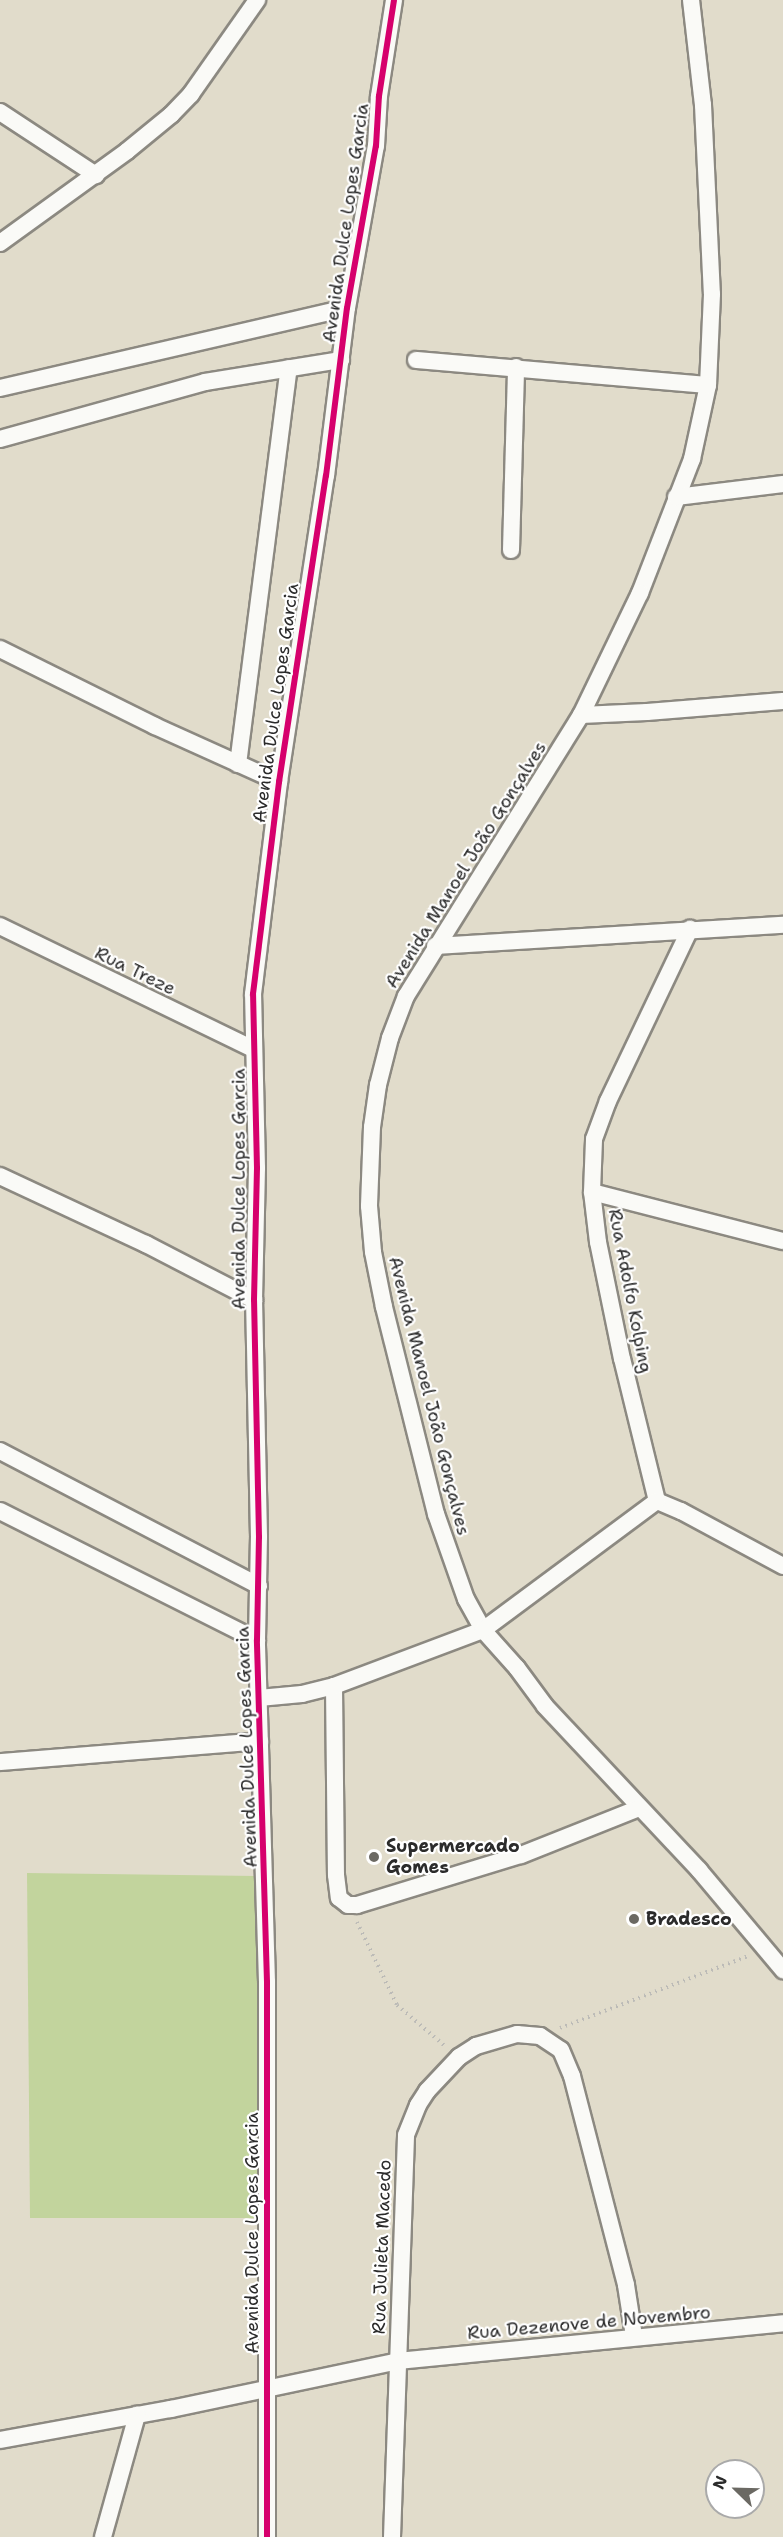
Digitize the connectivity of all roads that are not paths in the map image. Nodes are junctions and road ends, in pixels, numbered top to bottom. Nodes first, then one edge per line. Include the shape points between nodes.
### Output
1 (257, 0) edge
2 (394, 0) edge
3 (691, 0) edge
4 (0, 112) edge
5 (96, 175) junction
6 (0, 243) edge
7 (346, 308) junction
8 (341, 360) junction
9 (416, 360) dead end
10 (516, 367) junction
11 (289, 368) junction
12 (708, 385) junction
13 (0, 388) edge
14 (0, 439) edge
15 (783, 484) edge
16 (676, 497) junction
17 (511, 550) dead end
18 (0, 649) edge
19 (783, 701) edge
20 (581, 715) junction
21 (238, 764) junction
22 (279, 782) junction
23 (783, 924) edge
24 (0, 926) edge
25 (690, 929) junction
26 (435, 946) junction
27 (254, 1049) junction
28 (0, 1176) edge
29 (592, 1191) junction
30 (783, 1240) edge
31 (254, 1300) junction
32 (0, 1451) edge
33 (657, 1501) junction
34 (0, 1511) edge
35 (783, 1566) edge
36 (259, 1586) junction
37 (483, 1630) junction
38 (257, 1640) junction
39 (334, 1686) junction
40 (259, 1698) junction
41 (261, 1741) junction
42 (0, 1762) edge
43 (639, 1808) junction
44 (783, 1970) edge
45 (783, 2323) edge
46 (634, 2336) junction
47 (398, 2361) junction
48 (265, 2388) junction
49 (138, 2415) junction
50 (0, 2440) edge
51 (103, 2537) edge
52 (267, 2537) edge
53 (393, 2537) edge

1 - 5 street via 191,94 171,115
2 - 7 street, Avenida Dulce Lopes Garcia via 379,96 376,146
3 - 12 street, Avenida Manoel João Gonçalves via 707,162 712,294
4 - 5 street
5 - 6 street
7 - 8 street, Avenida Dulce Lopes Garcia
7 - 13 street
8 - 11 street
8 - 22 street, Avenida Dulce Lopes Garcia
9 - 10 street
10 - 12 street
10 - 17 street
11 - 14 street via 205,382
11 - 21 street
12 - 16 street, Avenida Manoel João Gonçalves via 692,459
15 - 16 street
16 - 20 street, Avenida Manoel João Gonçalves via 640,593
18 - 21 street
19 - 20 street
20 - 26 street, Avenida Manoel João Gonçalves
21 - 22 street
22 - 27 street, Avenida Dulce Lopes Garcia via 254,994
23 - 25 street
24 - 27 street, Rua Treze
25 - 26 street
25 - 29 street, Rua Adolfo Kolping via 599,1122 594,1139
26 - 37 street, Avenida Manoel João Gonçalves via 406,996 388,1047 372,1126 369,1206 384,1307 436,1514 466,1599
27 - 31 street, Avenida Dulce Lopes Garcia
28 - 31 street
29 - 30 street
29 - 33 street, Rua Adolfo Kolping via 597,1242
31 - 36 street, Avenida Dulce Lopes Garcia
32 - 36 street
33 - 35 street
33 - 37 street
34 - 38 street
36 - 38 street, Avenida Dulce Lopes Garcia
37 - 39 street
37 - 43 street, Avenida Manoel João Gonçalves via 545,1706
38 - 40 street, Avenida Dulce Lopes Garcia
39 - 40 street
39 - 43 street via 336,1875 339,1898 348,1905 521,1855
40 - 41 street, Avenida Dulce Lopes Garcia
41 - 42 street
41 - 48 street, Avenida Dulce Lopes Garcia via 267,1982
43 - 44 street, Avenida Manoel João Gonçalves via 699,1870
45 - 46 street, Rua Dezenove de Novembro
46 - 47 street, Rua Dezenove de Novembro
46 - 47 street, Rua Julieta Macedo via 626,2284 572,2076 561,2050 540,2036 517,2034 476,2046 459,2057 427,2091 406,2136
47 - 48 street, Rua Dezenove de Novembro
47 - 53 street, Rua Julieta Macedo
48 - 49 street, Rua Dezenove de Novembro
48 - 52 street, Avenida Dulce Lopes Garcia
49 - 50 street, Rua Dezenove de Novembro
49 - 51 street

